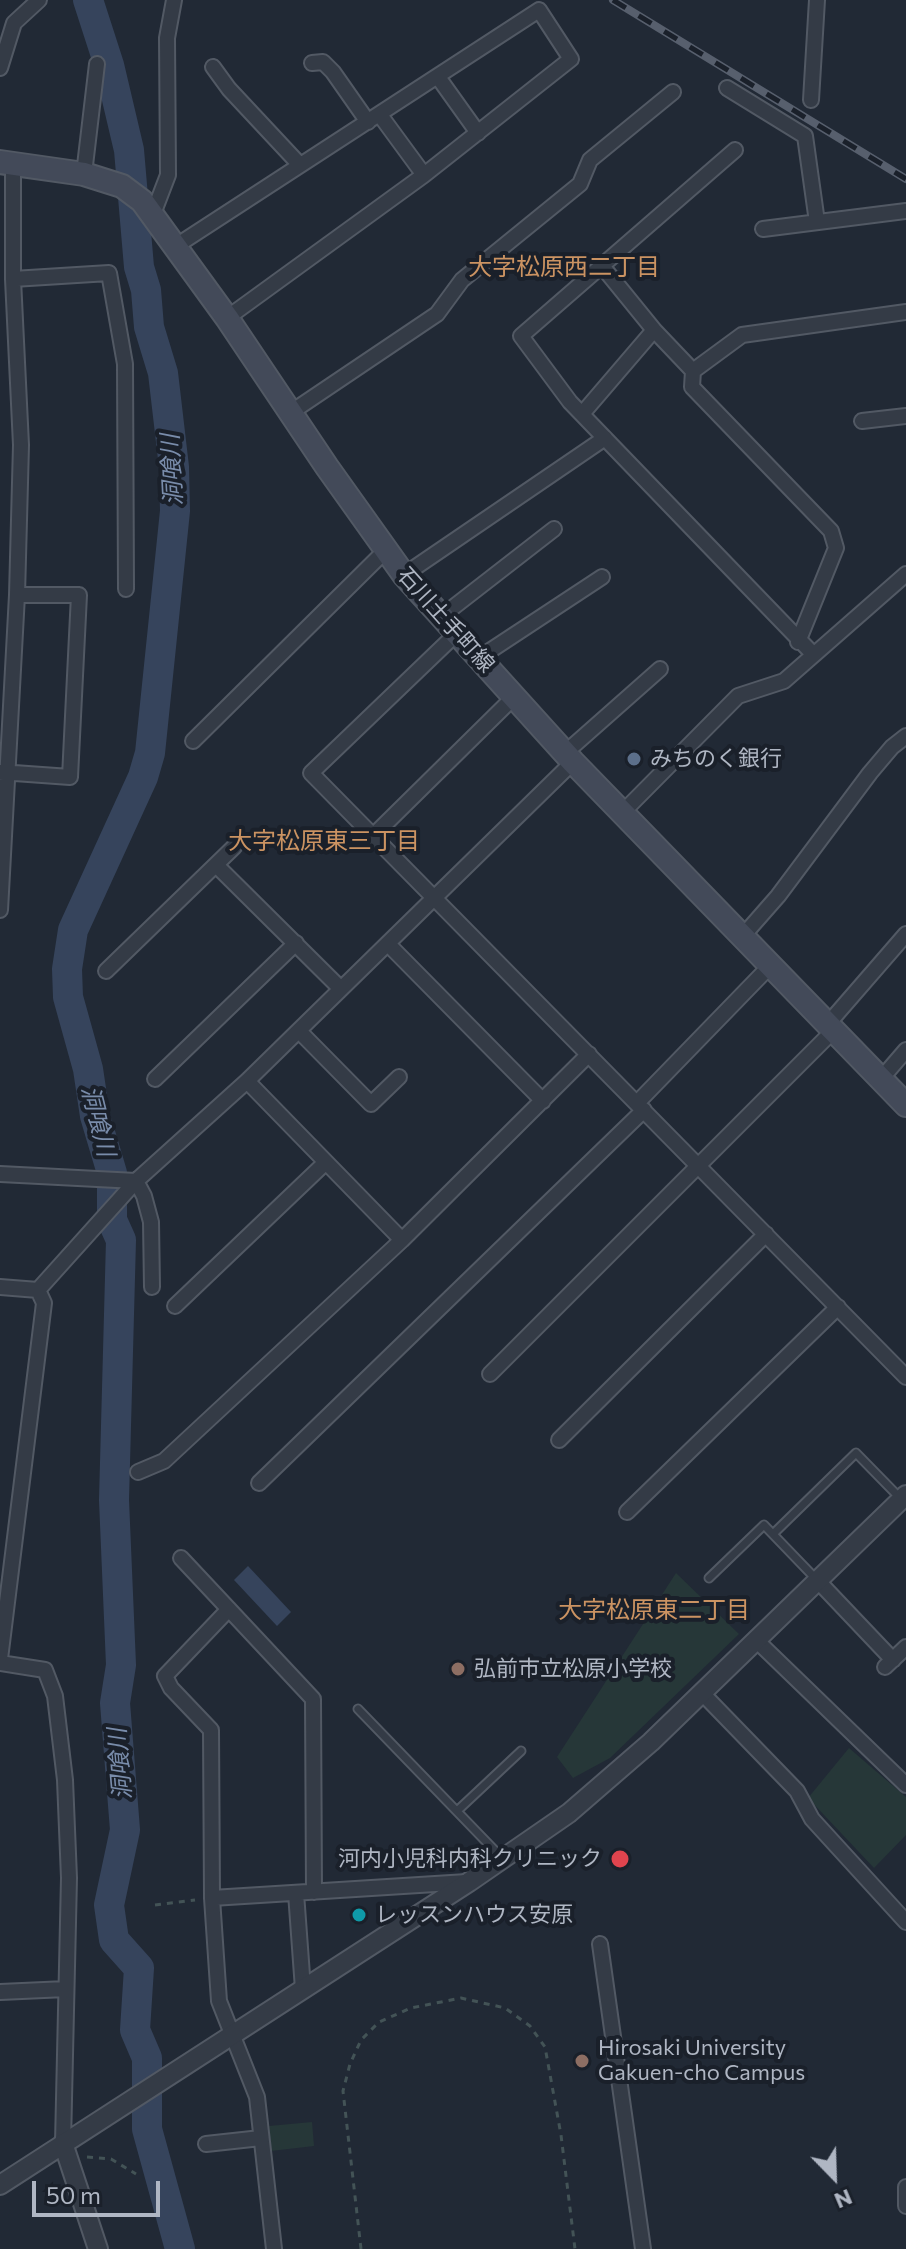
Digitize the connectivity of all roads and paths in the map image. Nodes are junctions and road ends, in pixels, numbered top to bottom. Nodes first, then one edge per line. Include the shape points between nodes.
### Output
1 (39, 0) edge
2 (174, 0) edge
3 (817, 0) edge
4 (312, 63) dead end
5 (97, 64) dead end
6 (213, 67) dead end
7 (0, 68) edge
8 (438, 77) junction
9 (727, 88) dead end
10 (673, 92) dead end
11 (811, 100) dead end
12 (374, 118) junction
13 (478, 133) junction
14 (735, 150) dead end
15 (7, 164) edge
16 (300, 165) junction
17 (84, 174) junction
18 (424, 175) junction
19 (148, 207) junction
20 (906, 211) edge
21 (817, 222) junction
22 (763, 229) dead end
23 (176, 246) junction
24 (602, 266) junction
25 (13, 279) junction
26 (906, 312) edge
27 (227, 318) junction
28 (654, 330) junction
29 (693, 371) junction
30 (290, 413) junction
31 (582, 414) junction
32 (906, 416) edge
33 (862, 421) dead end
34 (605, 438) junction
35 (554, 529) dead end
36 (386, 550) junction
37 (404, 575) junction
38 (602, 577) dead end
39 (903, 583) edge
40 (126, 589) dead end
41 (17, 595) junction
42 (449, 624) junction
43 (798, 642) junction
44 (813, 654) junction
45 (479, 658) junction
46 (6, 660) edge
47 (660, 669) dead end
48 (514, 697) junction
49 (906, 736) edge
50 (193, 741) dead end
51 (569, 757) junction
52 (4, 772) edge
53 (622, 813) junction
54 (373, 836) junction
55 (234, 847) dead end
56 (216, 865) junction
57 (434, 898) junction
58 (0, 910) edge
59 (906, 934) edge
60 (742, 937) junction
61 (296, 943) junction
62 (388, 944) junction
63 (770, 966) junction
64 (106, 971) dead end
65 (341, 989) junction
66 (830, 1028) junction
67 (299, 1031) junction
68 (906, 1050) edge
69 (589, 1054) junction
70 (399, 1077) dead end
71 (155, 1079) dead end
72 (881, 1079) junction
73 (247, 1081) junction
74 (543, 1101) junction
75 (906, 1105) edge
76 (641, 1106) junction
77 (325, 1163) junction
78 (699, 1165) junction
79 (0, 1174) edge
80 (136, 1181) junction
81 (766, 1234) junction
82 (402, 1240) junction
83 (0, 1287) edge
84 (152, 1287) dead end
85 (38, 1290) junction
86 (175, 1306) dead end
87 (838, 1307) junction
88 (490, 1374) dead end
89 (906, 1377) edge
90 (559, 1440) dead end
91 (138, 1472) dead end
92 (259, 1483) dead end
93 (904, 1498) edge
94 (627, 1512) dead end
95 (773, 1534) junction
96 (181, 1558) dead end
97 (709, 1578) dead end
98 (818, 1581) junction
99 (229, 1609) junction
100 (756, 1640) junction
101 (906, 1647) edge
102 (0, 1661) edge
103 (702, 1693) junction
104 (358, 1709) dead end
105 (521, 1751) dead end
106 (906, 1785) edge
107 (457, 1811) junction
108 (504, 1860) junction
109 (469, 1882) junction
110 (314, 1892) junction
111 (296, 1893) junction
112 (212, 1898) junction
113 (155, 1905) dead end
114 (906, 1922) edge
115 (600, 1944) dead end
116 (66, 1989) junction
117 (303, 1989) junction
118 (0, 1992) edge
119 (232, 2035) junction
120 (261, 2138) junction
121 (63, 2143) junction
122 (206, 2144) dead end
123 (79, 2156) dead end
124 (136, 2174) dead end
125 (0, 2185) edge
126 (906, 2187) edge
127 (906, 2206) edge
128 (98, 2249) edge
129 (274, 2249) edge
130 (361, 2249) edge
131 (575, 2249) edge
132 (643, 2249) edge

1 - 7 street via 14,23
2 - 19 street via 167,38 168,175
3 - 11 street
4 - 12 street via 323,62
5 - 17 street
6 - 16 street
8 - 12 street
8 - 13 street
8 - 13 street via 539,10 571,59
9 - 21 street via 805,136
10 - 30 street via 590,160 580,184 462,280 437,314
12 - 16 street
12 - 18 street
13 - 18 street
14 - 24 street
15 - 17 main road, 石川土手町線
15 - 25 street
16 - 23 street
17 - 19 main road, 石川土手町線 via 122,186
18 - 27 street
19 - 23 main road, 石川土手町線
20 - 21 street
21 - 22 street
23 - 27 main road, 石川土手町線
24 - 28 street
24 - 31 street via 521,336
25 - 40 street via 109,273 125,364
25 - 41 street via 21,445
26 - 29 street via 742,335
27 - 30 main road, 石川土手町線
28 - 29 street
28 - 31 street
29 - 43 street via 692,387 831,531 836,548
30 - 36 main road, 石川土手町線
31 - 34 street
32 - 33 street
34 - 37 street
34 - 43 street
35 - 42 street
36 - 37 main road, 石川土手町線
36 - 50 street
37 - 42 main road, 石川土手町線
38 - 45 street
39 - 44 street
41 - 46 street
41 - 52 street via 79,595 70,777
42 - 45 main road, 石川土手町線
42 - 54 street via 311,773
43 - 44 street
44 - 53 street via 784,681 738,696
45 - 48 main road, 石川土手町線
46 - 52 street
47 - 51 street
48 - 51 main road, 石川土手町線
48 - 54 street
49 - 60 street via 870,773
51 - 53 main road, 石川土手町線
51 - 57 street
52 - 58 street
53 - 60 main road, 石川土手町線
54 - 57 street
55 - 56 street
56 - 61 street
56 - 64 street
57 - 62 street
57 - 69 street
59 - 66 street
60 - 63 main road, 石川土手町線
61 - 65 street
61 - 71 street
62 - 65 street
62 - 74 street
63 - 66 main road, 石川土手町線
63 - 76 street
65 - 67 street
66 - 72 main road, 石川土手町線
66 - 78 street
67 - 70 street via 371,1104
67 - 73 street
68 - 72 street
69 - 74 street
69 - 76 street
72 - 75 main road, 石川土手町線
73 - 77 street
73 - 80 street
74 - 82 street
76 - 78 street
76 - 92 street
77 - 82 street
77 - 86 street
78 - 81 street
78 - 88 street
79 - 80 street
80 - 84 street via 151,1222
80 - 85 street
81 - 87 street
81 - 90 street
82 - 91 street via 164,1461
83 - 85 street
85 - 102 street via 44,1303
87 - 89 street
87 - 94 street
93 - 95 lane via 856,1453
93 - 98 street
95 - 97 lane via 764,1525
95 - 98 lane
96 - 99 street
98 - 100 street
98 - 101 street via 889,1664
99 - 110 street via 313,1699
99 - 112 street via 165,1676 211,1730
100 - 103 street
100 - 106 street
102 - 116 street via 45,1670 55,1696 66,1794
103 - 108 street via 607,1782
103 - 114 street via 797,1791 812,1819
104 - 107 lane
105 - 107 lane
107 - 108 lane
108 - 109 street
109 - 110 street
109 - 117 street
110 - 111 street
111 - 112 street
111 - 117 street
112 - 113 path
112 - 119 street via 219,2001
115 - 132 street
116 - 118 street
116 - 121 street
117 - 119 street
119 - 120 street via 257,2097
119 - 121 street
120 - 122 street
120 - 129 street
121 - 125 street
121 - 128 street
123 - 124 path via 111,2159
126 - 127 street
130 - 131 path via 343,2091 350,2064 361,2040 379,2022 411,2008 461,1998 505,2008 530,2026 545,2047

